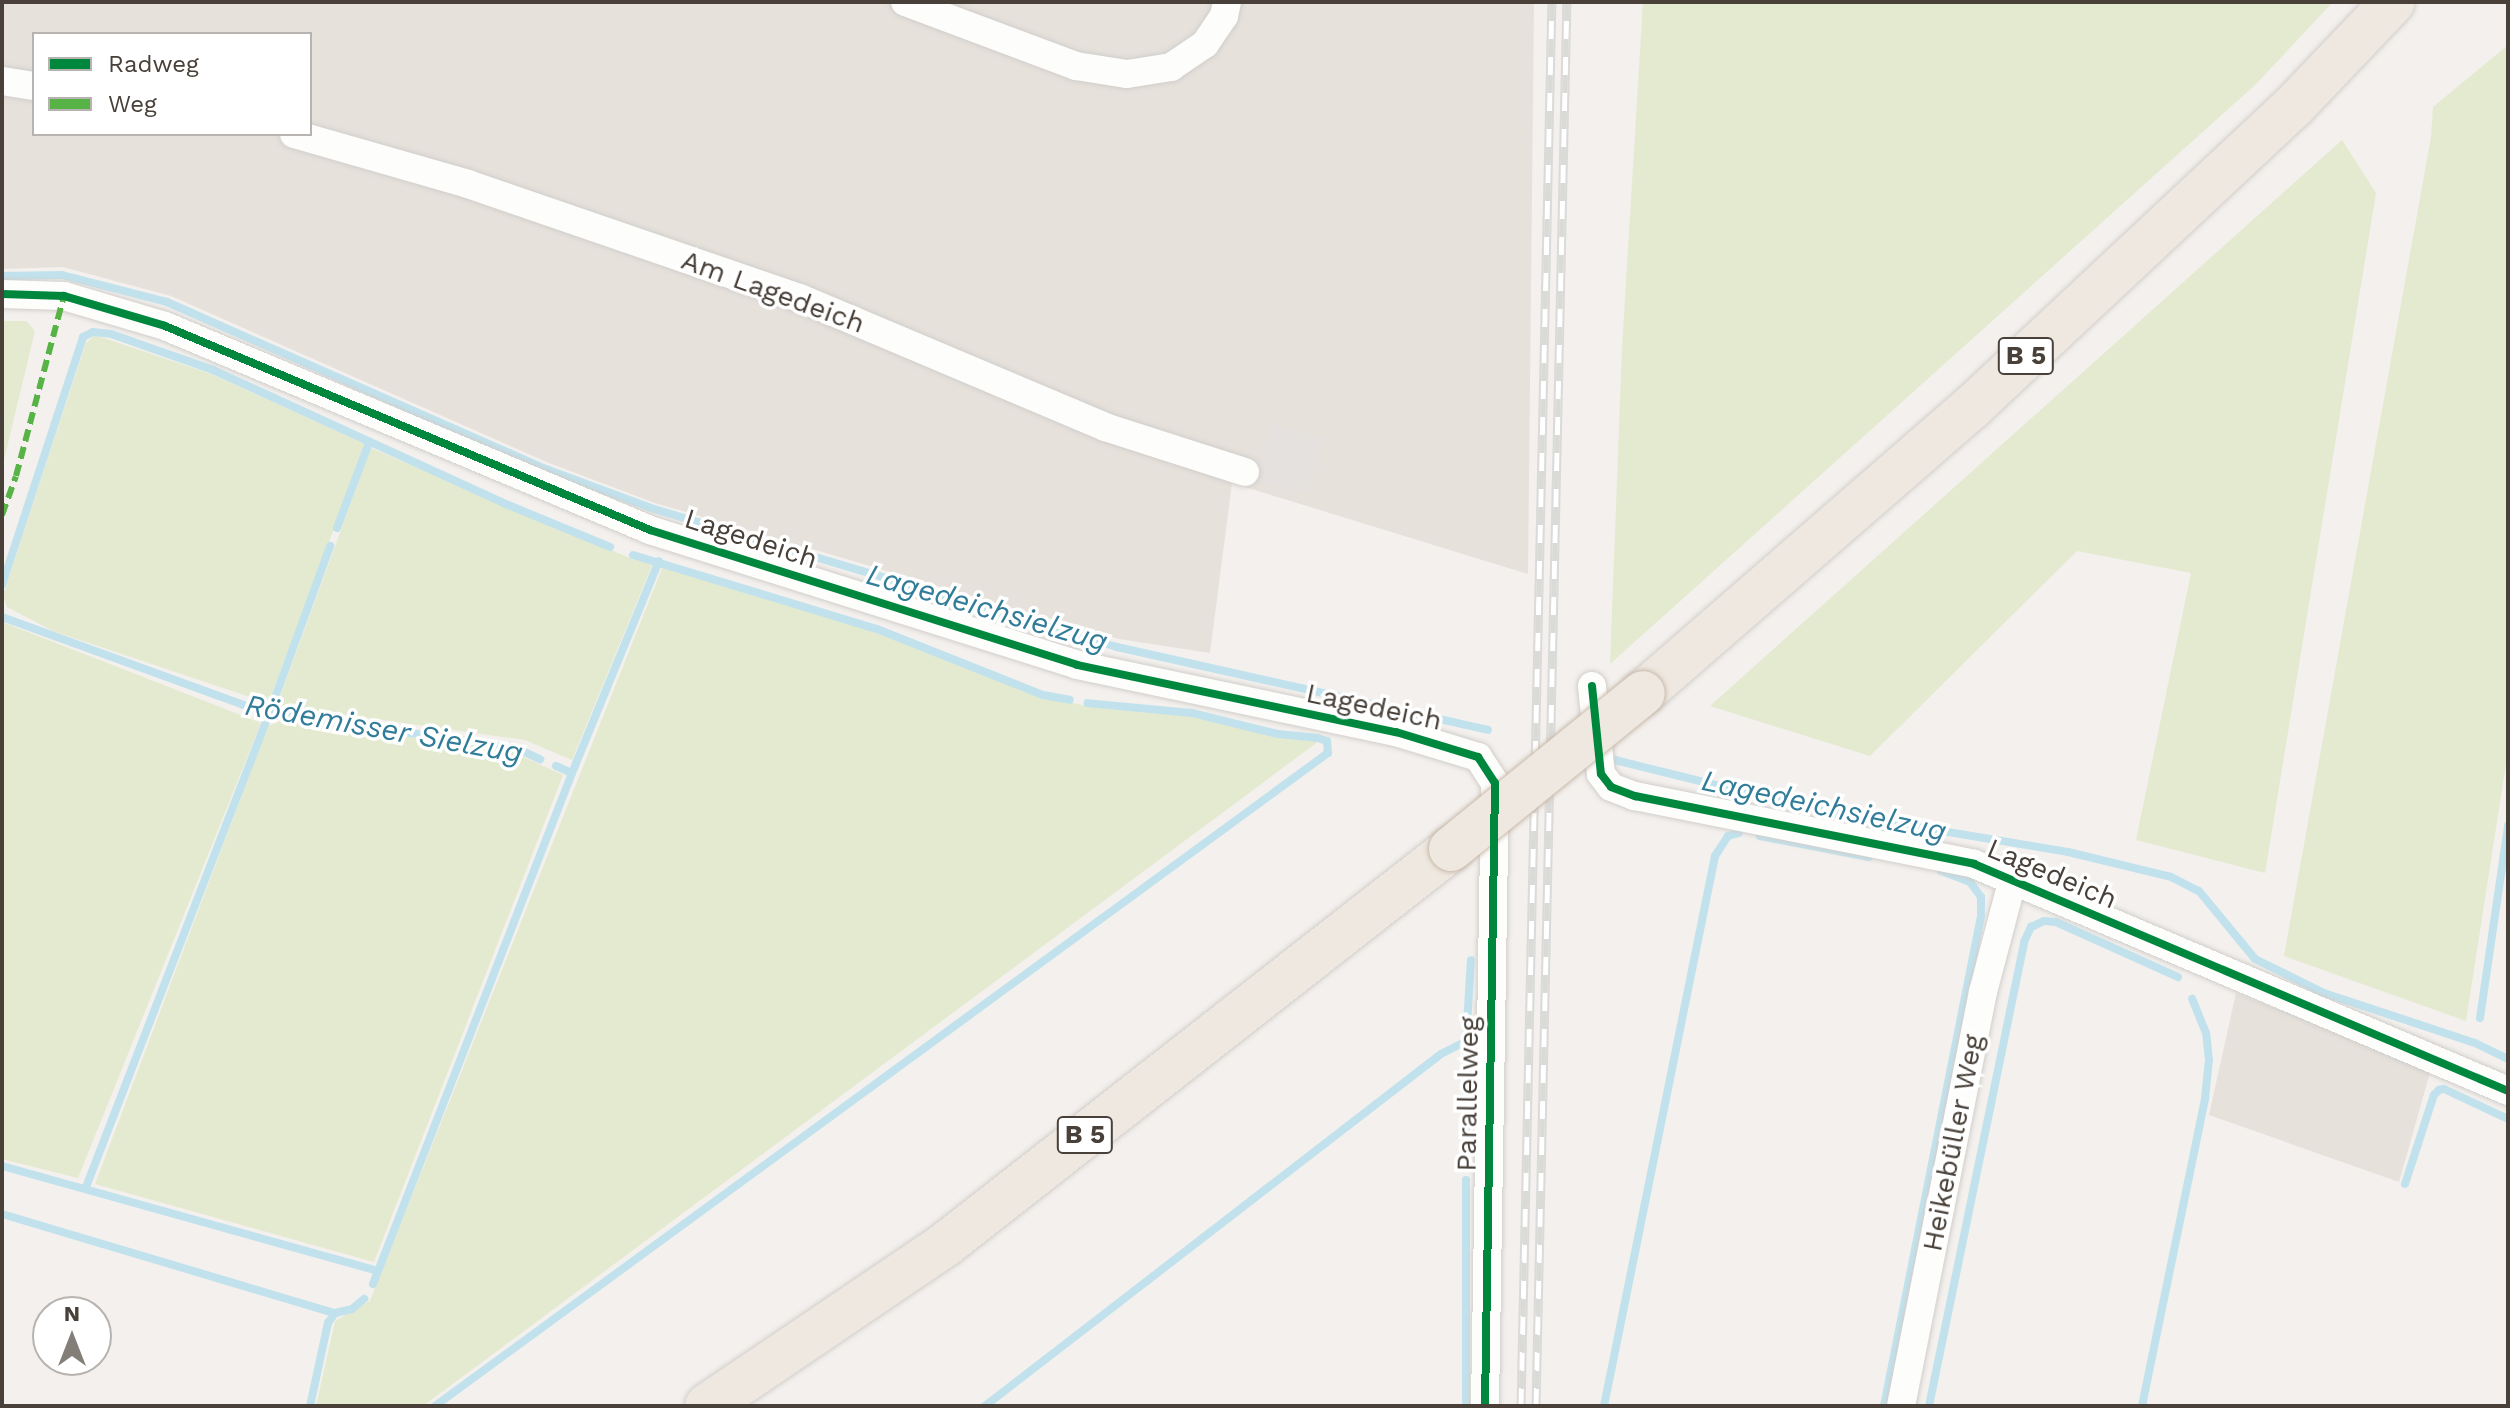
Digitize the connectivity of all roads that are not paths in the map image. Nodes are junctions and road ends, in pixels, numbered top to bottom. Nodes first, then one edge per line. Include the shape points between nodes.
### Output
1 (1227, 2) edge
2 (2393, 2) edge
3 (922, 5) edge
4 (2, 81) edge
5 (32, 86) edge
6 (301, 136) edge
7 (2, 294) edge
8 (1245, 472) dead end
9 (1592, 686) dead end
10 (1495, 783) joint
11 (2012, 882) junction
12 (2508, 1091) edge
13 (707, 1406) edge
14 (1485, 1406) edge
15 (1901, 1406) edge

1 - 3 street via 1205,44 1171,67 1127,74 1076,66
2 - 13 highway, B 5, bridge via 2292,108 1971,408 1643,693 946,1244
4 - 5 street
6 - 8 street, Am Lagedeich via 468,184 800,298 1105,427
7 - 10 street, Lagedeich via 64,296 165,326 650,530 1077,665 1452,746 1478,757
9 - 11 street, Lagedeich via 1601,774 1611,787 1940,855
10 - 14 street, Parallelweg
11 - 12 street, Lagedeich
11 - 15 street, Heikebüller Weg via 1983,992

